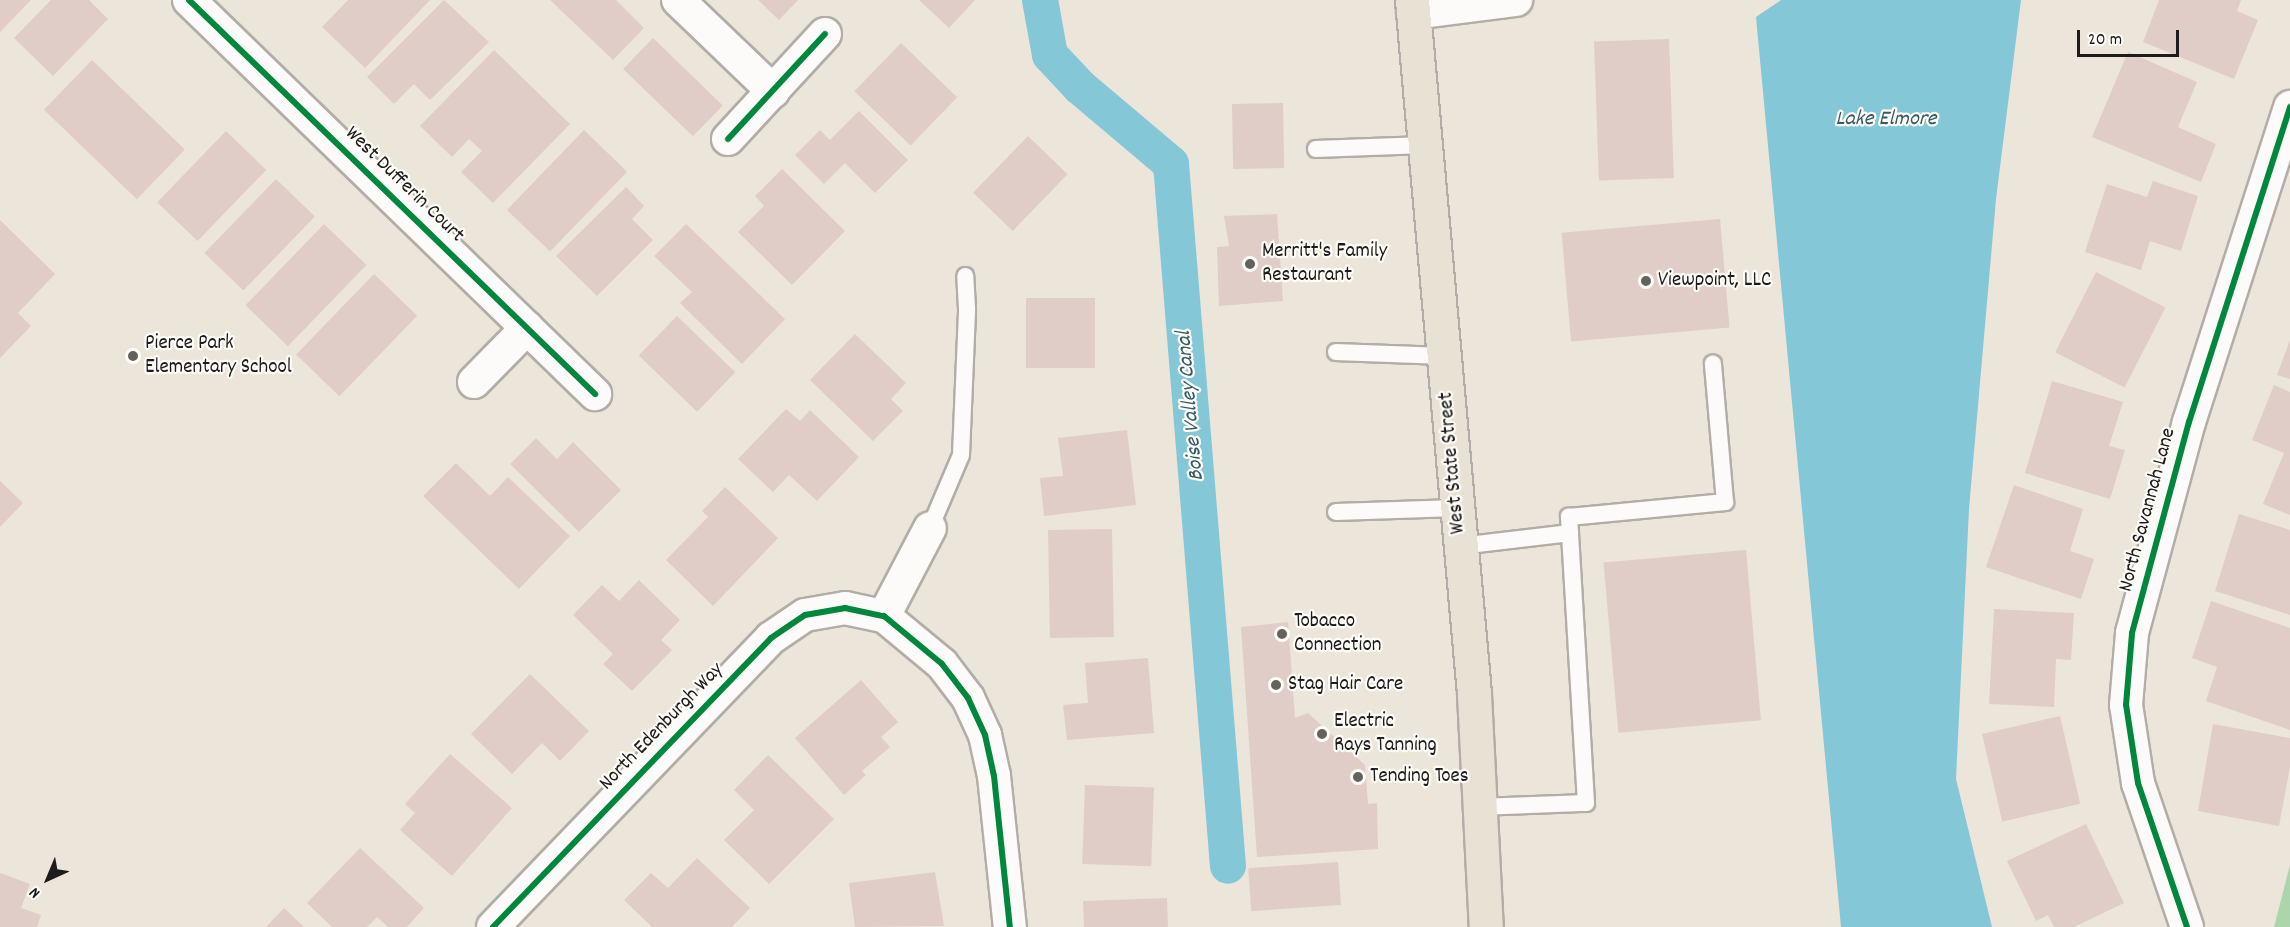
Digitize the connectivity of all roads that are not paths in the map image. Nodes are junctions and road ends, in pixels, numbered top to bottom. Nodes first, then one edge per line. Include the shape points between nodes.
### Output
1 (189, 0) edge
2 (678, 0) edge
3 (1516, 0) edge
4 (1413, 6) edge
5 (825, 34) dead end
6 (773, 91) junction
7 (2290, 107) edge
8 (728, 139) dead end
9 (1425, 145) junction
10 (1316, 149) dead end
11 (965, 276) dead end
12 (527, 328) junction
13 (1336, 352) dead end
14 (1444, 356) junction
15 (1713, 364) dead end
16 (474, 382) dead end
17 (595, 394) dead end
18 (1457, 508) junction
19 (1336, 512) dead end
20 (930, 528) joint
21 (1570, 534) junction
22 (1460, 546) junction
23 (884, 616) junction
24 (1480, 807) junction
25 (493, 927) edge
26 (1010, 927) edge
27 (1486, 927) edge
28 (2187, 927) edge

1 - 12 street, West Dufferin Court
2 - 6 street
3 - 4 street
4 - 9 main road, West State Street
5 - 6 street
6 - 8 street
7 - 28 street, North Savannah Lane via 2189,422 2132,633 2127,705 2138,783
9 - 10 lane
9 - 14 main road, West State Street
11 - 20 lane via 961,455
12 - 16 street
12 - 17 street, West Dufferin Court
13 - 14 lane
14 - 18 main road, West State Street
15 - 21 lane via 1725,502 1569,517
18 - 19 lane
18 - 22 main road, West State Street
20 - 23 street
21 - 22 lane
21 - 24 lane via 1586,803
22 - 24 main road, West State Street
23 - 25 street, North Edenburgh Way via 845,608 805,615 771,638
23 - 26 street via 942,664 968,698 985,735 994,776
24 - 27 main road, West State Street

